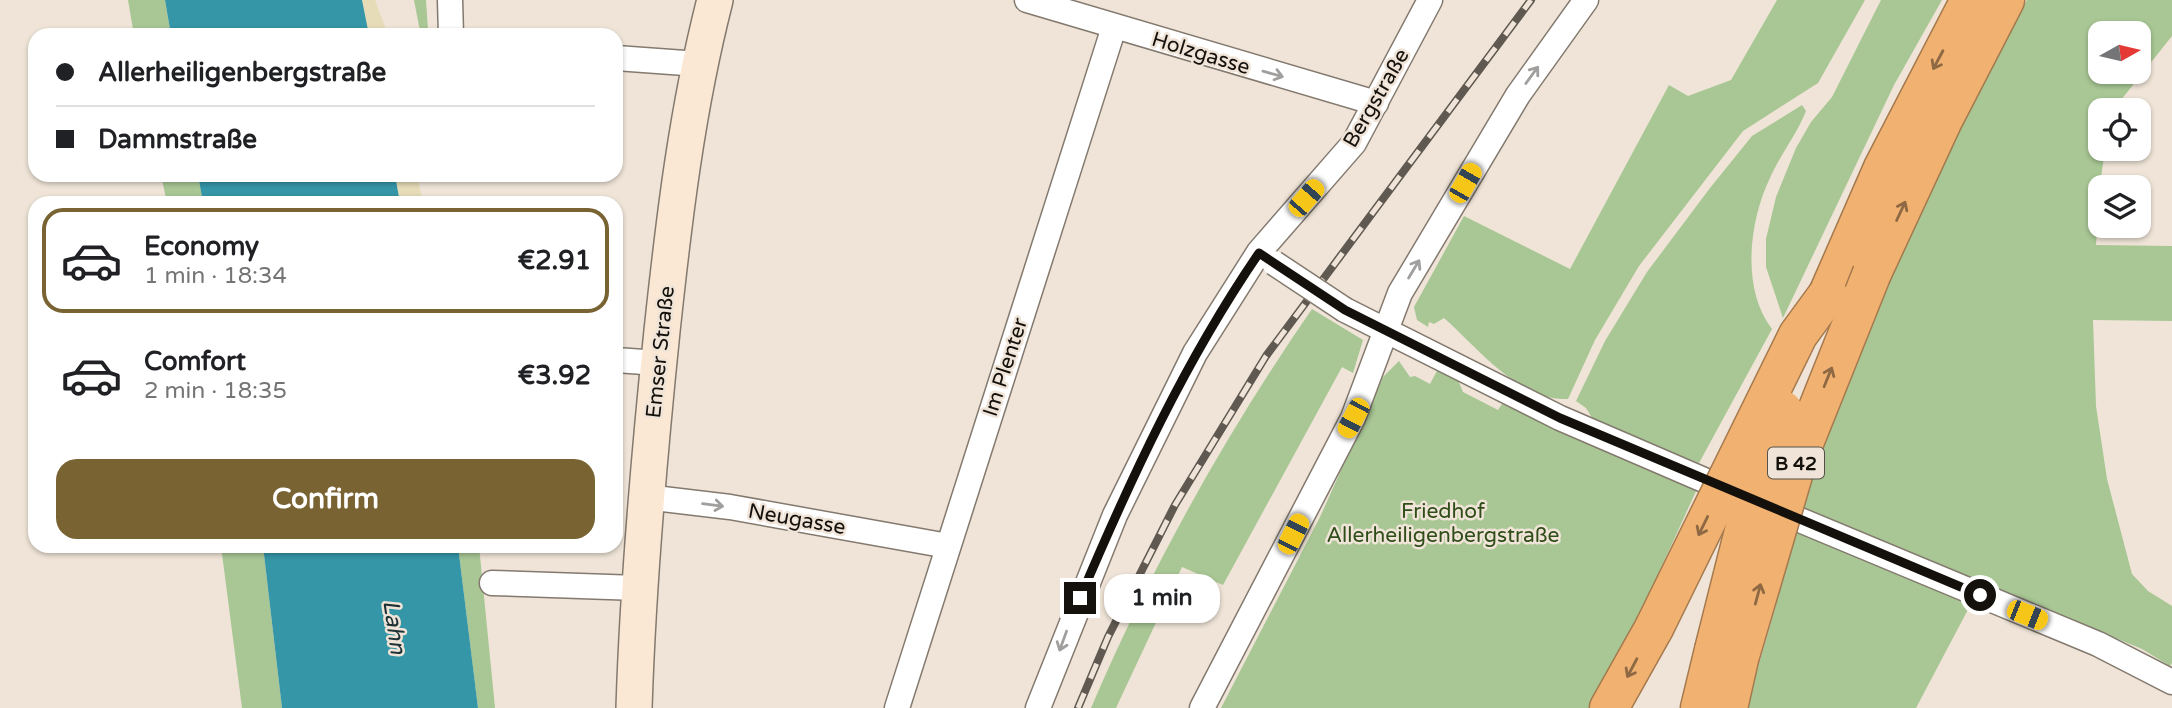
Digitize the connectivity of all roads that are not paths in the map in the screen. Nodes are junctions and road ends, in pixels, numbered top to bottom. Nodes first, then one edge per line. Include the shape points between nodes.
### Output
1 (450, 0) edge
2 (715, 0) edge
3 (1027, 0) edge
4 (1430, 0) edge
5 (1586, 0) edge
6 (1970, 0) edge
7 (2006, 0) edge
8 (1114, 27) junction
9 (451, 28) edge
10 (623, 59) edge
11 (699, 64) junction
12 (1376, 103) junction
13 (1266, 258) junction
14 (1857, 266) junction
15 (1828, 294) junction
16 (1388, 331) junction
17 (623, 360) edge
18 (659, 363) junction
19 (646, 496) junction
20 (948, 546) junction
21 (492, 583) dead end
22 (638, 588) junction
23 (1727, 655) junction
24 (2172, 682) edge
25 (634, 708) edge
26 (897, 708) edge
27 (1038, 708) edge
28 (1202, 708) edge
29 (1609, 708) edge
30 (1700, 708) edge
31 (1728, 708) edge

1 - 9 street
2 - 11 street, Emser Straße
3 - 8 street, Holzgasse
4 - 12 street, Bergstraße
16 -> 5 street via 1400,293 1511,106
6 -> 14 highway, B 42 via 1883,168
14 -> 7 highway, B 42 via 1943,120
8 -> 12 street, Holzgasse
8 - 20 street, Im Plenter
10 - 11 street
11 - 18 street, Emser Straße via 674,221
12 - 13 street, Bergstraße via 1354,143
13 - 16 street, bridge via 1345,310
13 -> 27 street, Bergstraße via 1195,353 1158,426 1071,619
14 - 15 highway, B 42
23 -> 14 highway, B 42, bridge via 1798,458
15 - 23 highway, B 42, bridge via 1744,529
15 -> 29 highway, bridge via 1798,335 1654,628
16 - 24 street via 1560,418 2098,644
16 - 28 street via 1353,418
17 - 18 street
18 - 19 street, Emser Straße
19 -> 20 street, Neugasse
19 - 22 street, Emser Straße
20 - 26 street, Im Plenter
21 - 22 street
22 - 25 street, Emser Straße
23 - 30 highway, B 42
23 - 31 highway, B 42

